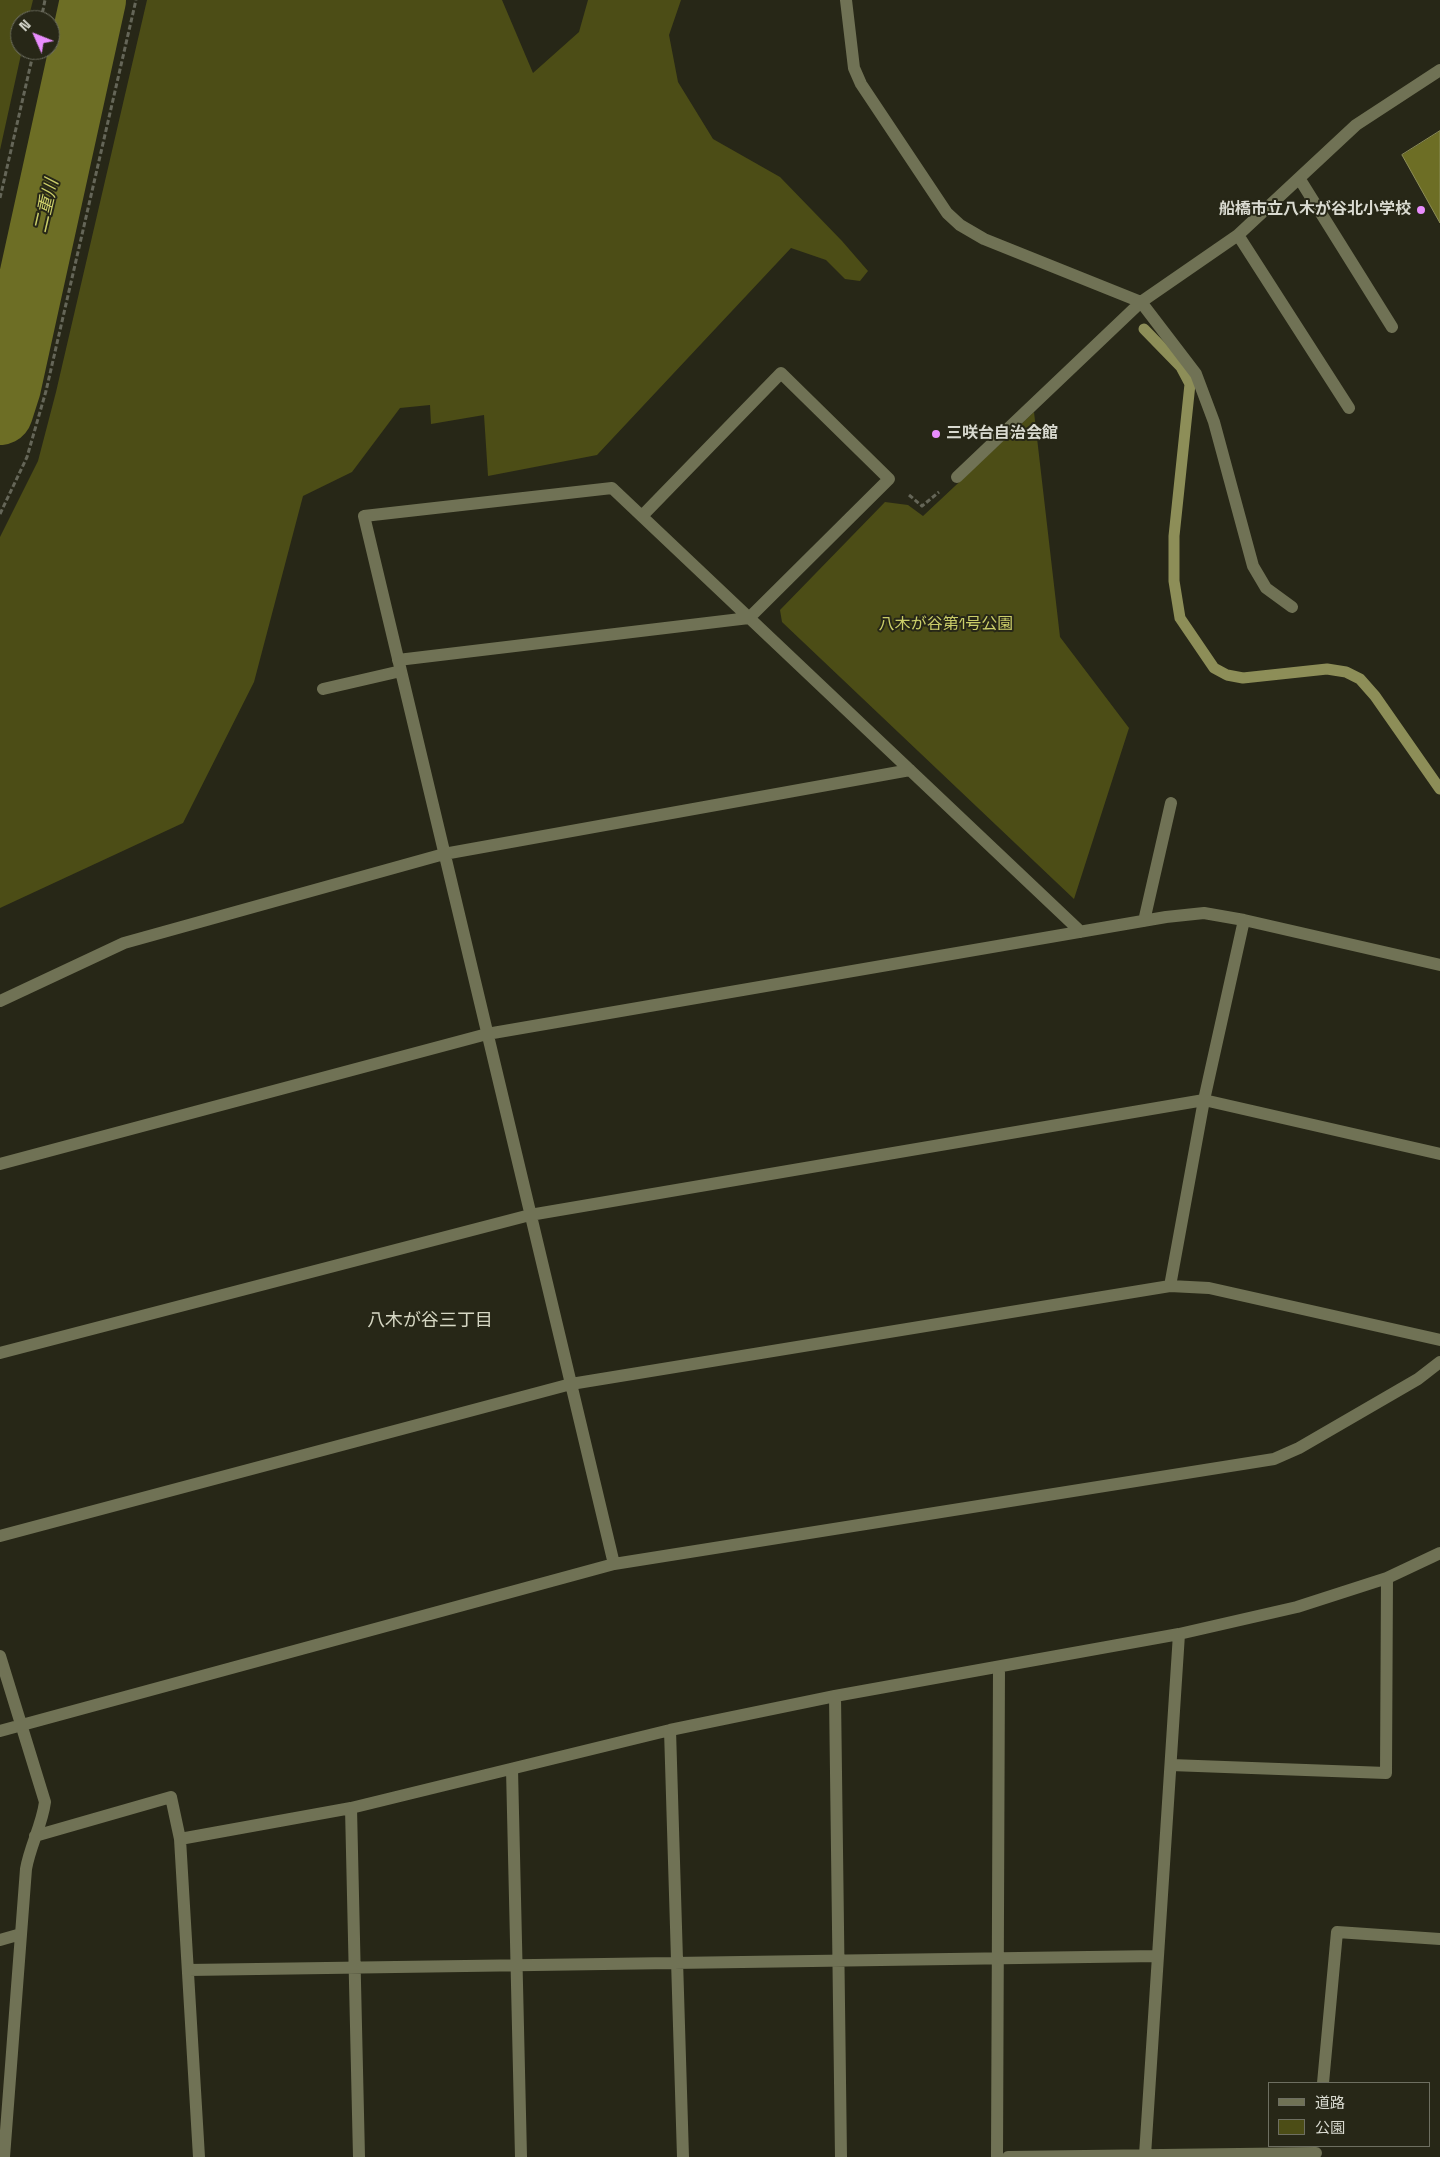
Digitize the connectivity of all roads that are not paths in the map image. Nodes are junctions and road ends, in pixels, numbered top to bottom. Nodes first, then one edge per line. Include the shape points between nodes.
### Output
1 (846, 0) edge
2 (1440, 70) edge
3 (1299, 178) junction
4 (1238, 234) junction
5 (1141, 302) junction
6 (1392, 327) dead end
7 (1348, 408) dead end
8 (957, 477) road end
9 (642, 516) junction
10 (1292, 606) dead end
11 (749, 618) junction
12 (400, 665) junction
13 (323, 689) dead end
14 (910, 770) junction
15 (1171, 803) dead end
16 (444, 854) junction
17 (1244, 920) junction
18 (1144, 921) junction
19 (1081, 932) junction
20 (1440, 965) edge
21 (0, 1001) edge
22 (487, 1034) junction
23 (1204, 1100) junction
24 (1440, 1154) edge
25 (0, 1164) edge
26 (530, 1215) junction
27 (1170, 1286) junction
28 (1440, 1340) edge
29 (0, 1353) edge
30 (1440, 1362) edge
31 (571, 1384) junction
32 (0, 1536) edge
33 (1440, 1553) edge
34 (614, 1564) junction
35 (1386, 1578) junction
36 (1179, 1634) junction
37 (0, 1656) edge
38 (998, 1667) junction
39 (835, 1696) junction
40 (21, 1724) junction
41 (670, 1730) junction
42 (0, 1731) edge
43 (1171, 1764) junction
44 (512, 1769) junction
45 (351, 1808) junction
46 (36, 1836) junction
47 (180, 1839) junction
48 (21, 1934) junction
49 (1440, 1939) edge
50 (0, 1940) edge
51 (1158, 1956) junction
52 (998, 1959) junction
53 (839, 1961) junction
54 (678, 1963) junction
55 (517, 1965) junction
56 (355, 1968) junction
57 (188, 1970) junction
58 (1323, 2082) edge
59 (1316, 2152) edge
60 (1145, 2155) junction
61 (4, 2157) edge
62 (199, 2157) edge
63 (359, 2157) edge
64 (521, 2157) edge
65 (683, 2157) edge
66 (841, 2157) edge
67 (998, 2157) edge
68 (1008, 2157) edge

1 - 5 street via 854,68 861,84 948,213 960,225 984,238
2 - 3 street via 1356,125
3 - 4 street
3 - 6 street
4 - 5 street
4 - 7 street
5 - 8 street
5 - 10 street via 1196,374 1214,422 1253,566 1266,588
9 - 11 street
9 - 11 street via 781,373 889,479
9 - 12 street via 612,488 364,516
11 - 12 street
11 - 14 street
12 - 13 street
12 - 16 street
14 - 16 street
14 - 19 street
15 - 18 street
16 - 21 street via 124,943
16 - 22 street
17 - 18 street via 1204,913
17 - 20 street
17 - 23 street
18 - 19 street
19 - 22 street
22 - 25 street
22 - 26 street
23 - 24 street
23 - 26 street
23 - 27 street
26 - 29 street
26 - 31 street
27 - 28 street via 1208,1288
27 - 31 street
30 - 34 street via 1418,1379 1299,1448 1274,1459
31 - 32 street
31 - 34 street
33 - 35 street
34 - 40 street
35 - 36 street via 1297,1607
35 - 43 street via 1386,1773
36 - 38 street
36 - 43 street
37 - 40 street
38 - 39 street
38 - 52 street
39 - 41 street
39 - 53 street
40 - 42 street
40 - 46 street via 45,1802
41 - 44 street
41 - 54 street
43 - 51 street
44 - 45 street
44 - 55 street
45 - 47 street
45 - 56 street
46 - 47 street via 171,1797
46 - 48 street via 26,1869
47 - 57 street
48 - 50 street
48 - 61 street
49 - 58 street via 1338,1932
51 - 52 street
51 - 60 street
52 - 53 street
52 - 67 street
53 - 54 street
53 - 66 street
54 - 55 street
54 - 65 street
55 - 56 street
55 - 64 street
56 - 57 street
56 - 63 street
57 - 62 street
59 - 60 street
60 - 68 street

